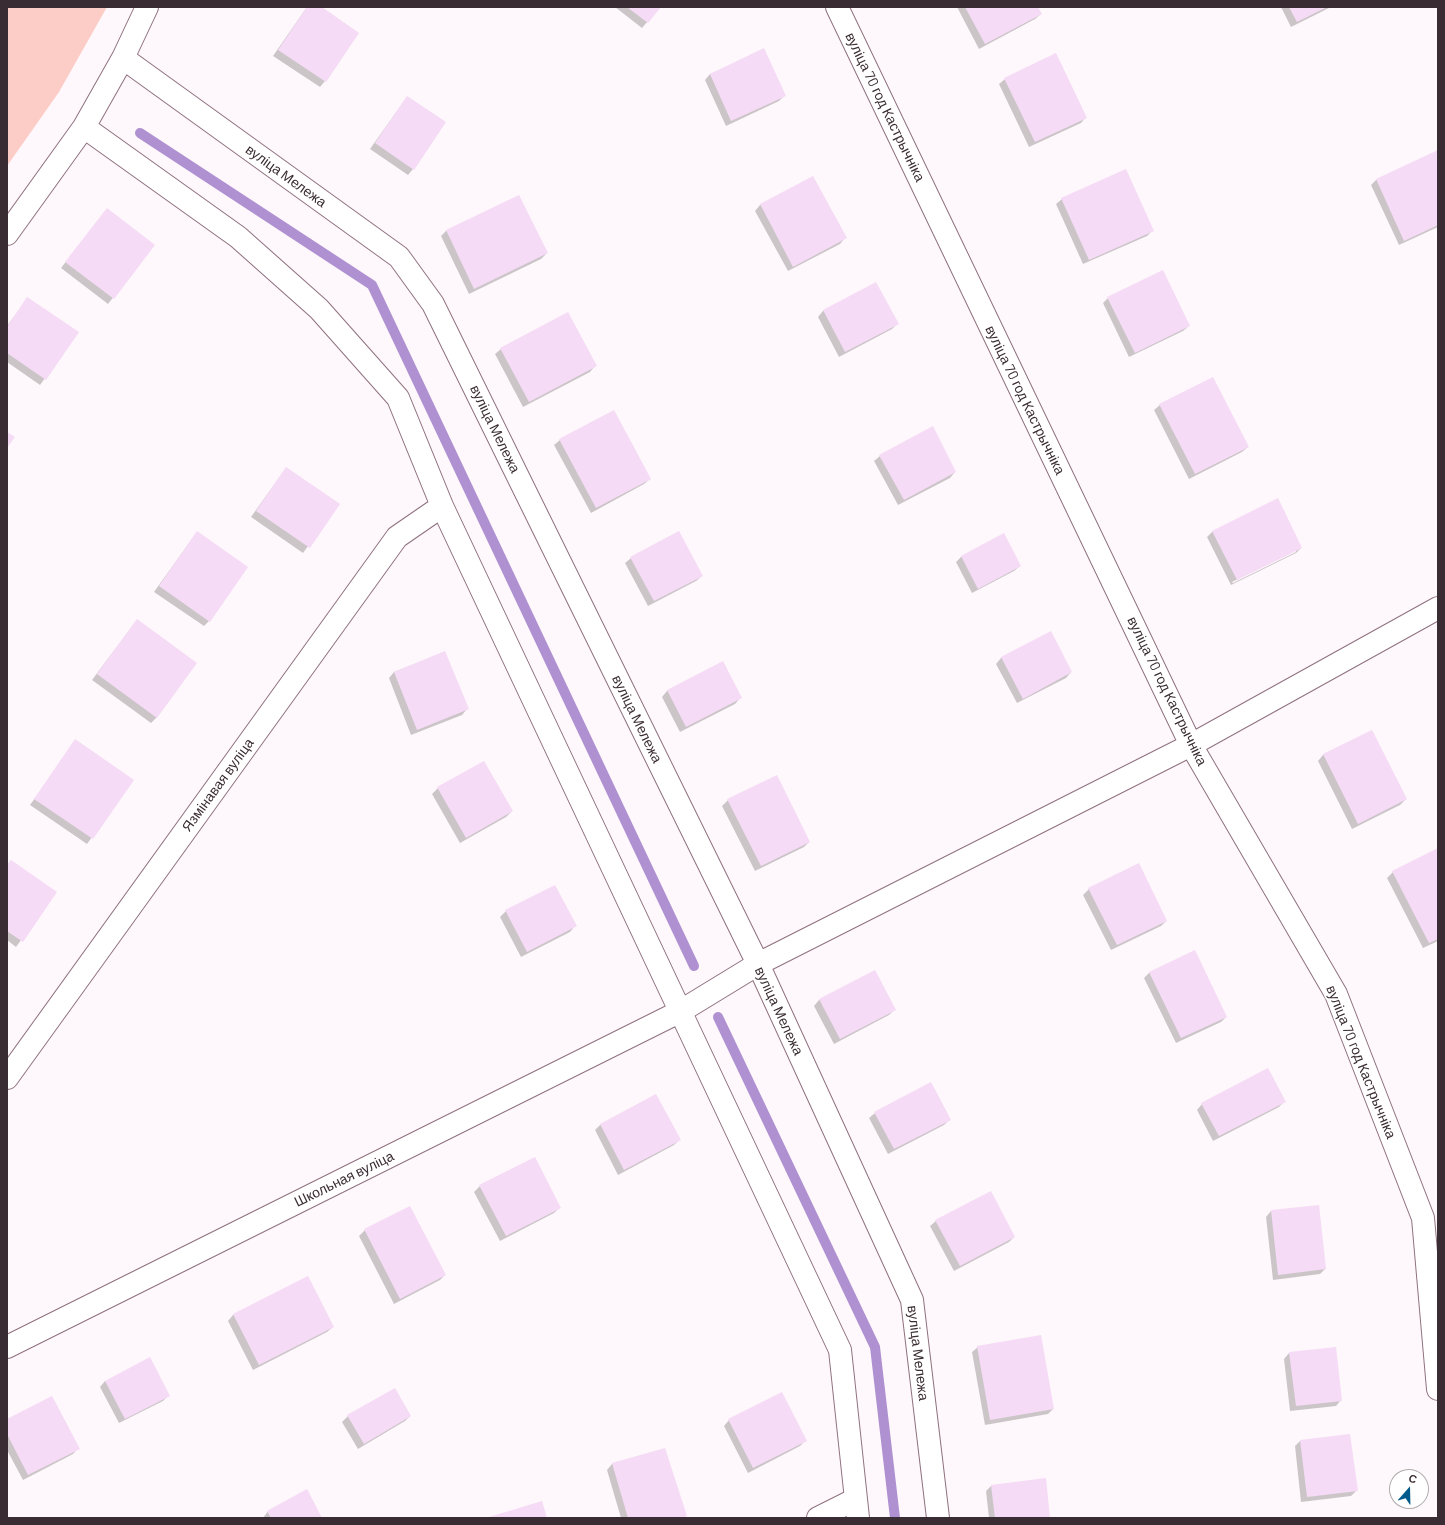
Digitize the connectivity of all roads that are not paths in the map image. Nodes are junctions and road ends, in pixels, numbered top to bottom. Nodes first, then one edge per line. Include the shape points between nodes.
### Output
1 (147, 7) edge
2 (837, 7) edge
3 (122, 58) junction
4 (84, 127) junction
5 (7, 234) edge
6 (442, 506) junction
7 (1438, 608) edge
8 (1191, 745) junction
9 (758, 964) junction
10 (681, 1011) junction
11 (7, 1078) edge
12 (1431, 1215) edge
13 (7, 1347) edge
14 (1438, 1389) edge
15 (857, 1508) edge
16 (818, 1518) edge
17 (938, 1518) edge

1 - 3 street
2 - 8 street, вуліца 70 год Кастрычніка
3 - 4 street
3 - 9 street, вуліца Мележа via 399,257 434,304
4 - 5 street
4 - 6 street via 238,236 319,309 398,398
6 - 10 street
6 - 11 street, Язмінавая вуліца via 397,537
7 - 8 street, Школьная вуліца
8 - 9 street, Школьная вуліца
8 - 12 street, вуліца 70 год Кастрычніка via 1336,994
9 - 10 street, Школьная вуліца
9 - 17 street, вуліца Мележа via 912,1300
10 - 13 street, Школьная вуліца
10 - 15 street via 840,1350
12 - 14 street, вуліца 70 год Кастрычніка
15 - 16 street

